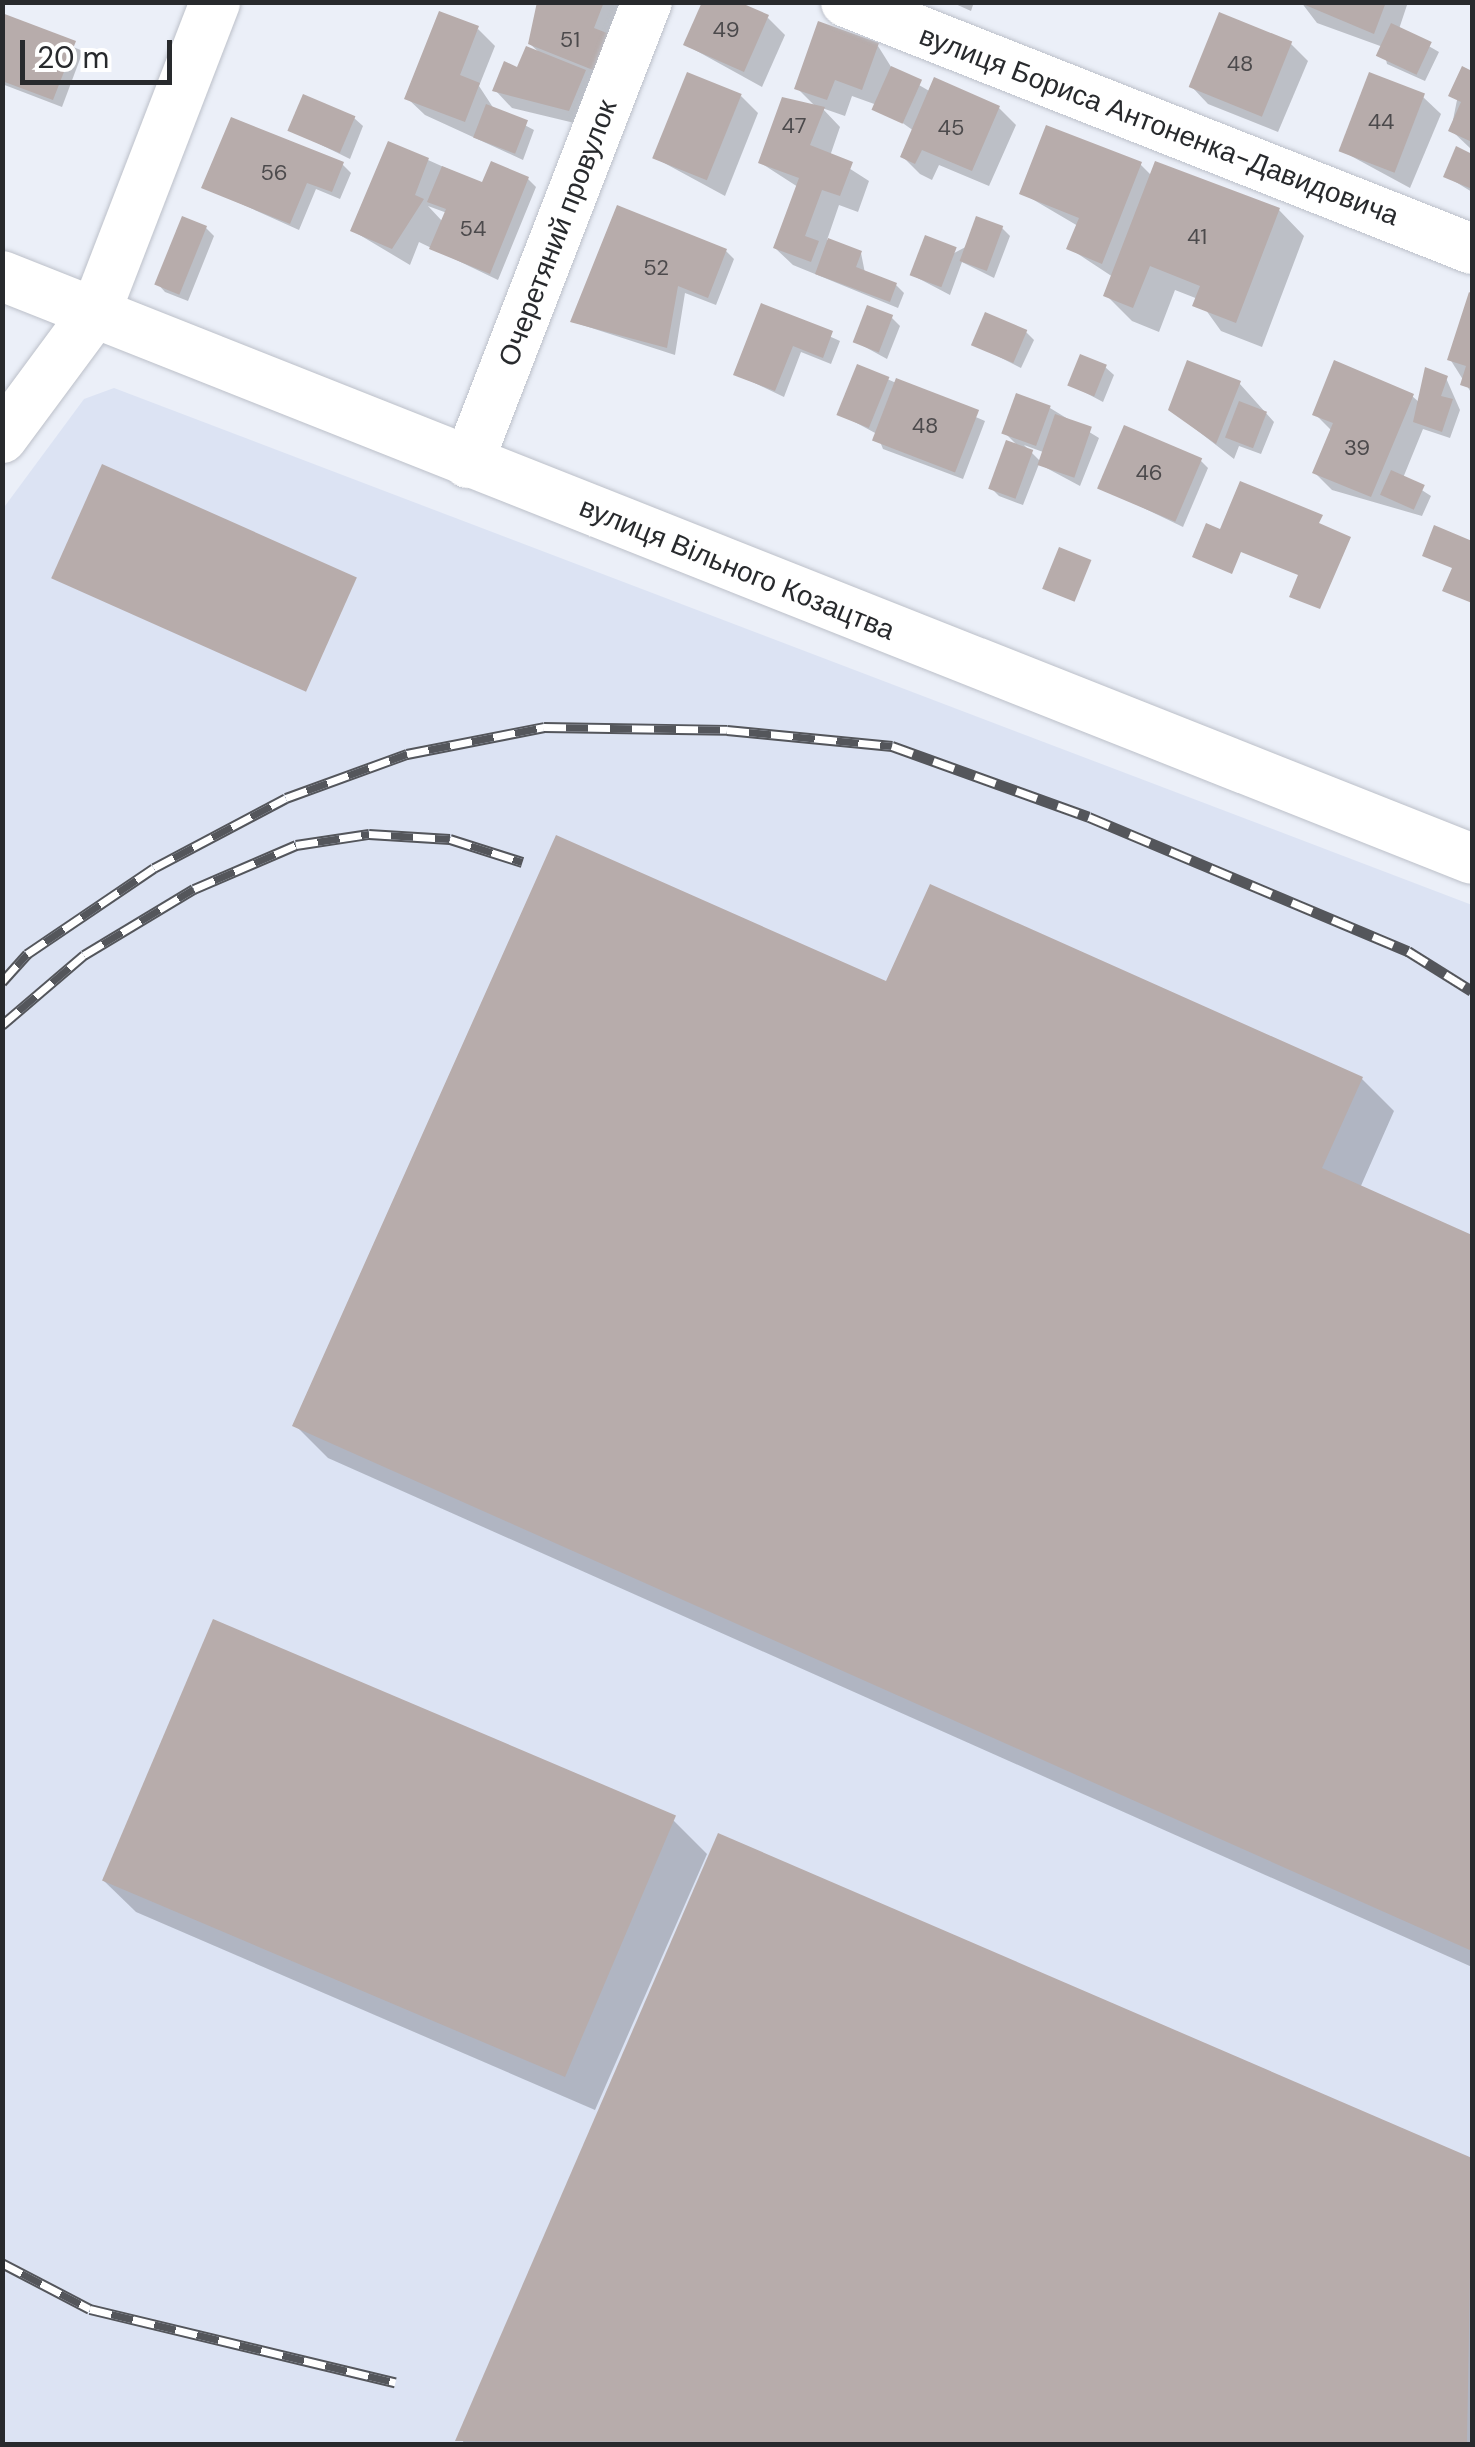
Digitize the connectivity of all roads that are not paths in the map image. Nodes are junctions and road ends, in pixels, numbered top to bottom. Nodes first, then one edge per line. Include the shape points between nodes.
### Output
1 (215, 2) edge
2 (647, 2) edge
3 (846, 2) edge
4 (1472, 249) edge
5 (2, 276) edge
6 (96, 311) junction
7 (2, 438) edge
8 (468, 463) junction
9 (1472, 859) edge

1 - 6 street
2 - 8 street, Очеретяний провулок
3 - 4 street, вулиця Бориса Антоненка-Давидовича
5 - 6 street, вулиця Вільного Козацтва
6 - 7 street
6 - 8 street, вулиця Вільного Козацтва
8 - 9 street, вулиця Вільного Козацтва

